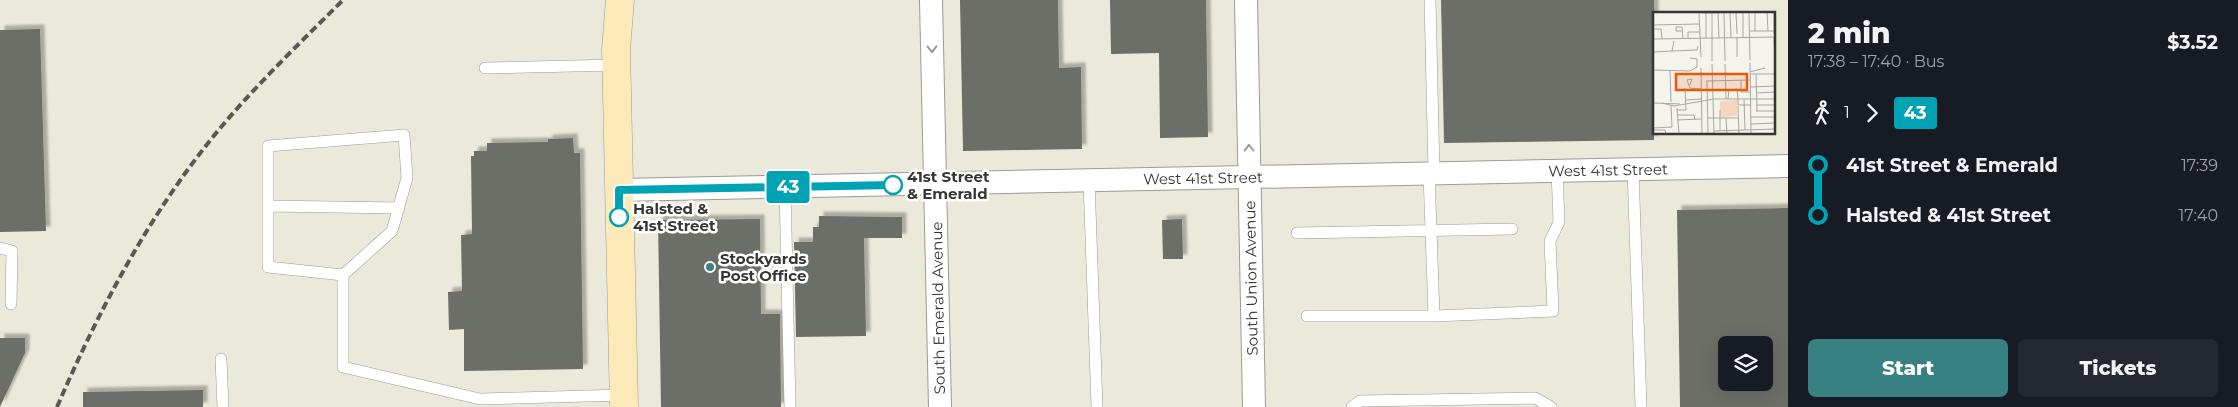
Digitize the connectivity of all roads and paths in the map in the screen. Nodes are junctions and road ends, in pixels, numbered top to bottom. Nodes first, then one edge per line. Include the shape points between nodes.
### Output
1 (608, 0) edge
2 (620, 0) edge
3 (931, 0) edge
4 (1246, 0) edge
5 (1430, 0) edge
6 (616, 57) junction
7 (486, 68) dead end
8 (1788, 166) edge
9 (1633, 169) junction
10 (1557, 171) junction
11 (1431, 173) junction
12 (1249, 177) junction
13 (1089, 180) junction
14 (935, 184) junction
15 (785, 187) junction
16 (619, 190) junction
17 (268, 206) junction
18 (399, 208) junction
19 (1512, 229) dead end
20 (1431, 231) junction
21 (1297, 233) dead end
22 (0, 248) edge
23 (343, 275) junction
24 (11, 304) dead end
25 (1307, 316) dead end
26 (1434, 316) junction
27 (221, 359) dead end
28 (624, 401) edge
29 (223, 407) edge
30 (790, 407) edge
31 (940, 407) edge
32 (1097, 407) edge
33 (1254, 407) edge
34 (1352, 407) edge
35 (1551, 407) edge
36 (1641, 407) edge

1 - 6 main road
2 - 6 main road
3 -> 14 street, South Emerald Avenue
12 -> 4 street, South Union Avenue
5 - 11 lane
6 - 7 lane
6 - 16 main road
8 - 9 street, West 41st Street
9 - 10 street, West 41st Street
9 - 36 lane
10 - 11 street, West 41st Street
10 - 26 lane via 1560,222 1550,241 1553,311
11 - 12 street, West 41st Street
11 - 20 lane
12 - 13 street, West 41st Street
12 - 33 street, South Union Avenue
13 - 14 street, West 41st Street
13 - 32 lane
14 - 15 street, West 41st Street
14 - 31 street, South Emerald Avenue
15 - 16 street, West 41st Street
15 - 30 lane
16 - 28 main road
17 - 18 lane
17 - 18 lane via 268,146 404,135 407,178
17 - 23 lane via 268,267
18 - 23 lane via 392,231
19 - 20 lane
20 - 21 lane
20 - 26 lane
22 - 24 lane via 12,251
23 - 28 lane via 343,367 480,399
25 - 26 lane
27 - 29 lane
34 - 35 lane via 1360,401 1535,398

